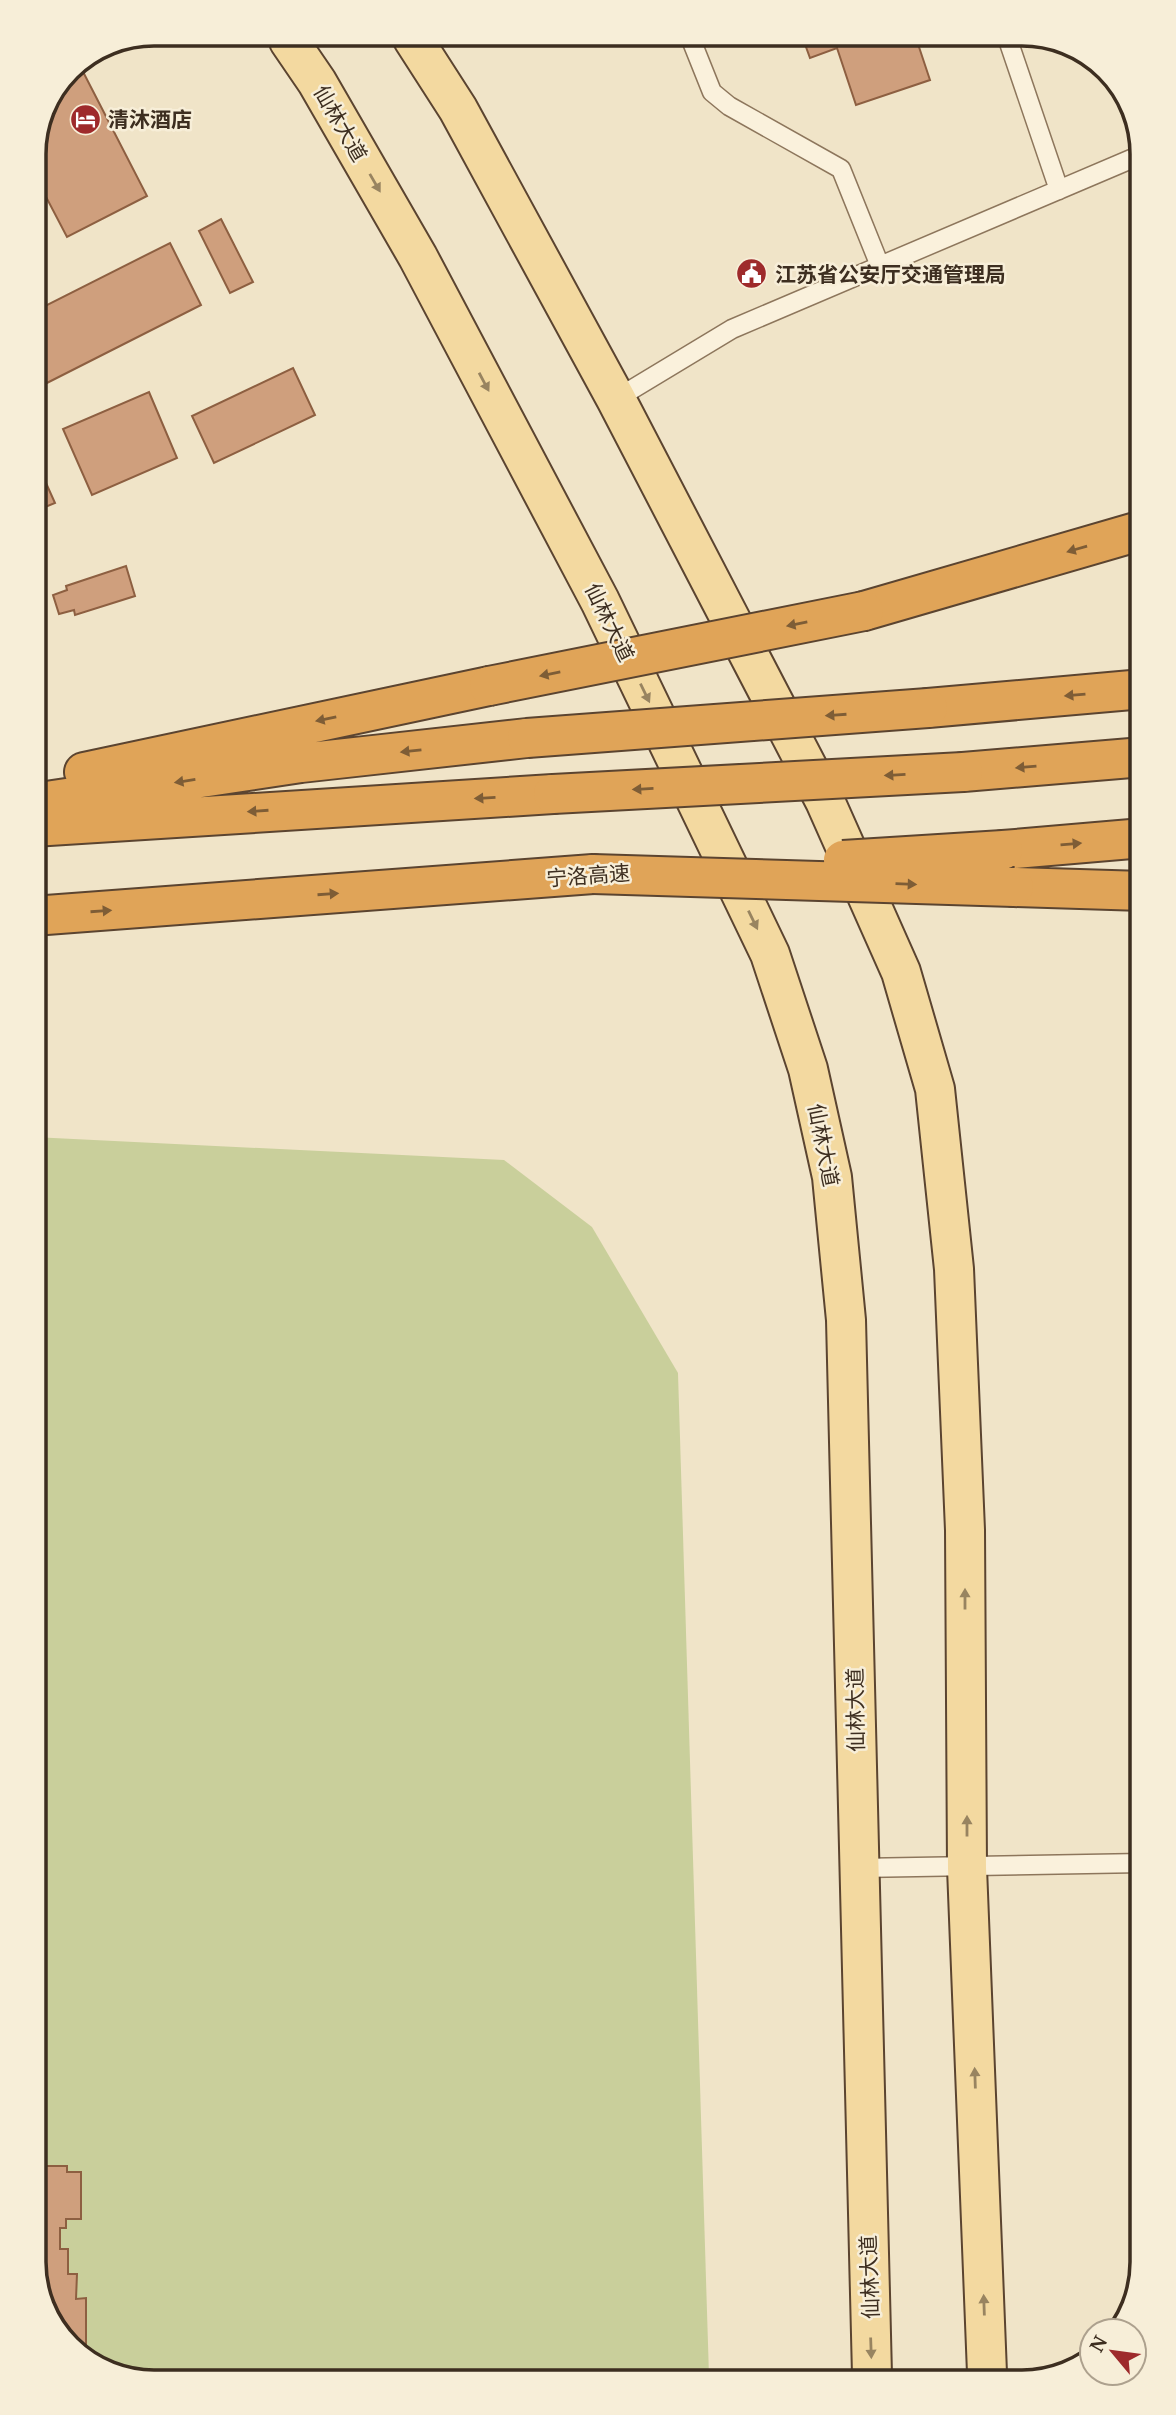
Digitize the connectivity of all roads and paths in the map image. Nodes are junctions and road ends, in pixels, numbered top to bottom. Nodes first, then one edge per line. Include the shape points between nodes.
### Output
1 (292, 46) edge
2 (418, 46) edge
3 (694, 46) edge
4 (1010, 46) edge
5 (1130, 160) edge
6 (1059, 190) junction
7 (880, 266) junction
8 (616, 399) junction
9 (1130, 534) edge
10 (1130, 691) edge
11 (1130, 758) edge
12 (46, 780) edge
13 (46, 801) edge
14 (46, 826) edge
15 (1130, 839) edge
16 (593, 874) junction
17 (1130, 891) edge
18 (46, 915) edge
19 (1130, 1863) edge
20 (858, 1868) junction
21 (967, 1868) junction
22 (872, 2370) edge
23 (987, 2370) edge

1 -> 20 main road, 仙林大道 via 418,257 600,601 770,954 808,1069 832,1177 846,1320
2 - 8 main road via 458,109
3 - 7 lane via 712,92 841,169
4 - 6 lane
5 - 6 lane
6 - 7 lane
7 - 8 lane via 732,329
21 -> 8 main road via 965,1530 954,1269 935,1089 901,972 825,801
9 -> 12 highway, bridge via 864,611
10 -> 13 highway, bridge via 527,738 301,763
11 -> 14 highway, bridge
16 -> 15 highway, 宁洛高速, bridge
16 -> 17 highway, bridge
18 -> 16 highway, 宁洛高速
19 - 21 lane
20 - 21 lane
20 -> 22 main road, 仙林大道
23 -> 21 main road

